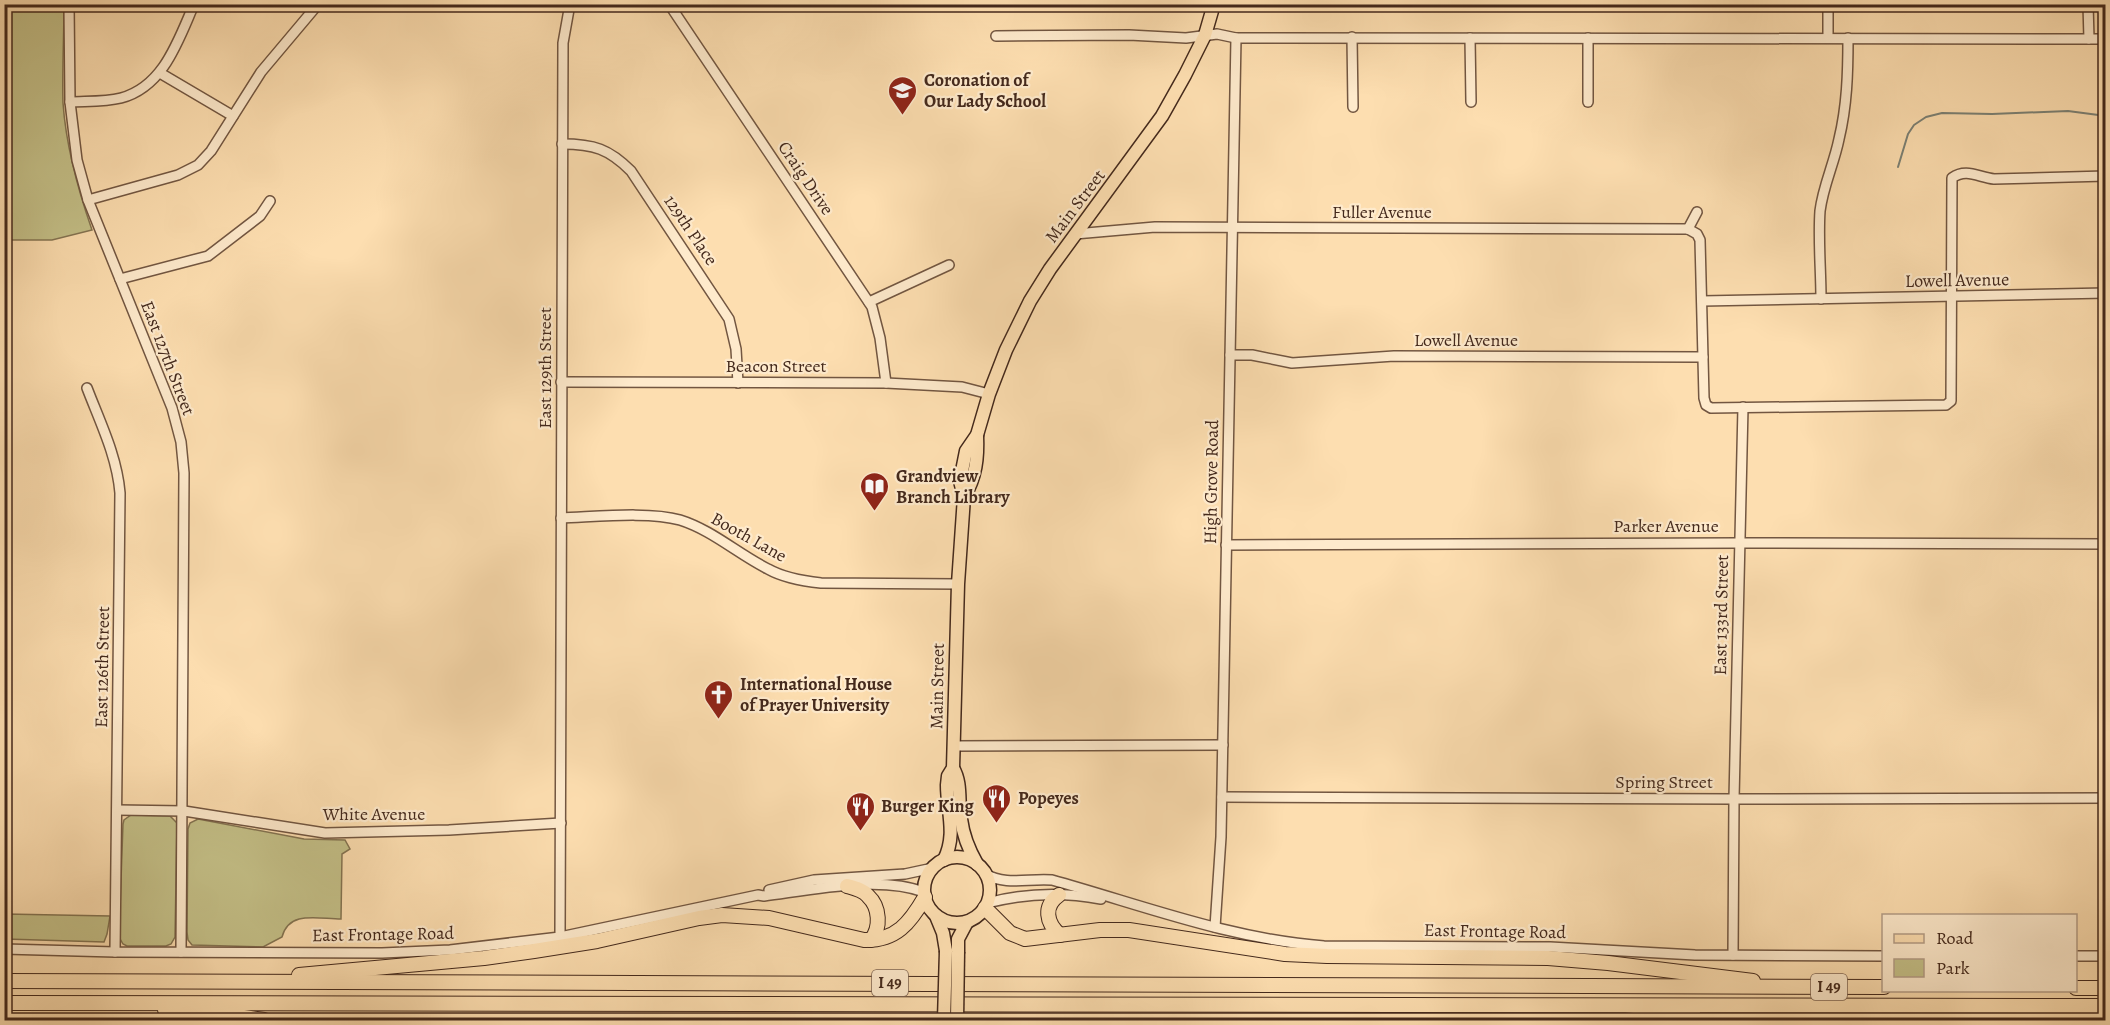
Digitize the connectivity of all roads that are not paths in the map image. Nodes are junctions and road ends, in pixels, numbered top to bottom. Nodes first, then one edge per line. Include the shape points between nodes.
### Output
1 (69, 4) edge
2 (570, 4) edge
3 (669, 4) edge
4 (1214, 4) edge
5 (1828, 4) edge
6 (2088, 4) edge
7 (192, 9) dead end
8 (314, 9) dead end
9 (1205, 35) junction
10 (996, 36) dead end
11 (1352, 37) junction
12 (1236, 38) junction
13 (1470, 38) junction
14 (1588, 38) junction
15 (1828, 38) junction
16 (1848, 38) junction
17 (2089, 39) junction
18 (2106, 39) edge
19 (160, 73) junction
20 (70, 102) junction
21 (1471, 102) dead end
22 (1588, 102) dead end
23 (1353, 107) dead end
24 (232, 116) junction
25 (562, 144) junction
26 (2106, 176) edge
27 (88, 200) junction
28 (270, 201) dead end
29 (1697, 212) dead end
30 (1233, 227) junction
31 (1688, 229) junction
32 (1076, 234) junction
33 (949, 265) dead end
34 (120, 279) junction
35 (2106, 293) edge
36 (1952, 296) junction
37 (1821, 299) junction
38 (1702, 301) junction
39 (869, 302) junction
40 (1230, 355) junction
41 (1703, 357) junction
42 (561, 382) junction
43 (885, 382) junction
44 (738, 383) junction
45 (87, 388) dead end
46 (989, 394) junction
47 (1743, 407) junction
48 (561, 518) junction
49 (1739, 543) junction
50 (2106, 544) edge
51 (1226, 545) junction
52 (958, 585) junction
53 (1223, 745) junction
54 (954, 746) junction
55 (953, 768) junction
56 (1222, 797) junction
57 (2106, 798) edge
58 (1734, 799) junction
59 (117, 810) junction
60 (184, 811) junction
61 (561, 823) junction
62 (944, 860) junction
63 (933, 868) junction
64 (981, 870) junction
65 (847, 886) junction
66 (758, 895) junction
67 (924, 895) junction
68 (1059, 895) junction
69 (1112, 899) junction
70 (986, 906) junction
71 (936, 916) junction
72 (967, 922) junction
73 (1215, 927) junction
74 (1060, 935) junction
75 (560, 937) junction
76 (871, 940) junction
77 (4, 949) edge
78 (115, 952) junction
79 (182, 952) junction
80 (952, 952) junction
81 (1733, 955) junction
82 (1882, 956) edge
83 (2077, 956) edge
84 (2106, 956) edge
85 (4, 981) edge
86 (254, 982) junction
87 (1775, 987) junction
88 (1882, 987) edge
89 (2077, 988) edge
90 (2106, 988) edge
91 (144, 1002) junction
92 (4, 1003) edge
93 (1748, 1005) junction
94 (2106, 1006) edge
95 (264, 1020) edge
96 (944, 1020) edge
97 (957, 1020) edge
98 (1626, 1020) edge

1 - 20 street, East 127th Street
2 - 25 street, East 129th Street via 563,43
3 - 39 street, Craig Drive
4 - 9 main road, Main Street
5 - 15 street
6 - 17 street
7 - 19 street
8 - 24 street via 261,72
9 - 10 street
9 - 12 street
9 - 32 main road, Main Street via 1162,116
11 - 12 street
11 - 13 street
11 - 23 street
12 - 30 street, High Grove Road
13 - 14 street
13 - 21 street
14 - 15 street
14 - 22 street
15 - 16 street
16 - 17 street
16 - 37 street via 1844,115 1820,212
17 - 18 street
19 - 20 street via 122,98
19 - 24 street
20 - 27 street, East 127th Street via 77,160
24 - 27 street via 212,151 198,165 178,176
25 - 42 street, East 129th Street
25 - 44 street, 129th Place via 602,148 632,171 729,319
26 - 36 street via 1994,179 1960,172 1953,178
27 - 34 street, East 127th Street
28 - 34 street via 260,216 208,256
29 - 31 street
30 - 31 street, Fuller Avenue
30 - 32 street, Fuller Avenue via 1155,227
30 - 40 street, High Grove Road
31 - 38 street via 1700,240
32 - 46 main road, Main Street via 1030,302
33 - 39 street
34 - 60 street, East 127th Street via 172,408 181,442
35 - 36 street, Lowell Avenue
36 - 37 street, Lowell Avenue
36 - 47 street via 1951,401 1946,405
37 - 38 street, Lowell Avenue
38 - 41 street
39 - 43 street, Craig Drive via 880,338
40 - 41 street, Lowell Avenue via 1292,363 1394,356
40 - 51 street, High Grove Road
41 - 47 street via 1706,405
42 - 44 street, Beacon Street
42 - 48 street, East 129th Street
43 - 44 street, Beacon Street
43 - 46 street, Beacon Street via 962,387
45 - 59 street, East 126th Street via 119,477
46 - 52 main road, Main Street via 977,435 966,451 960,481 964,497
47 - 49 street, East 133rd Street
48 - 52 street, Booth Lane via 652,516 679,520 704,530 768,570 803,581
48 - 61 street, East 129th Street
49 - 50 street, Parker Avenue
49 - 51 street, Parker Avenue
49 - 58 street, East 133rd Street
51 - 53 street, High Grove Road
52 - 54 main road, Main Street
53 - 54 street
53 - 56 street, High Grove Road
54 - 55 main road, Main Street
55 - 62 main road, Main Street via 947,785 951,837
55 - 64 main road, Main Street via 958,776 969,849
56 - 58 street, Spring Street
56 - 73 street, High Grove Road
57 - 58 street, Spring Street
58 - 81 street, East 133rd Street
59 - 60 street, White Avenue
59 - 78 street, East 126th Street
60 - 61 street, White Avenue via 326,833
60 - 79 street, East 127th Street
61 - 75 street, East 129th Street
62 - 63 main road
62 - 64 main road via 961,858
63 - 66 street, East Frontage Road via 905,874 814,880
63 - 67 main road via 925,882
64 - 69 street, East Frontage Road via 1005,882 1052,880
64 - 70 main road via 989,889
65 - 66 street, East Frontage Road
65 - 67 street, East Frontage Road via 898,885
65 - 76 highway via 863,892 873,902 878,926
66 - 75 street, East Frontage Road
67 - 71 main road
67 - 76 highway via 905,927 893,935
68 - 69 street, East Frontage Road
68 - 70 street, East Frontage Road via 1023,896
68 - 74 highway via 1050,903 1048,912 1051,925
69 - 73 street, East Frontage Road
70 - 72 main road
70 - 74 highway via 1000,925 1017,937
71 - 72 main road via 950,923
71 - 80 main road
72 - 80 main road
73 - 81 street, East Frontage Road via 1259,939 1324,946 1550,947
74 - 87 highway via 1129,930 1306,955 1572,959 1745,979
75 - 79 street, East Frontage Road via 409,952
76 - 86 highway via 769,918 722,915 534,951
77 - 78 street, East Frontage Road
78 - 79 street, East Frontage Road
80 - 96 main road, bridge
80 - 97 main road, bridge
81 - 82 street, East Frontage Road
83 - 84 street
85 - 86 highway, I 49
86 - 87 highway, I 49
87 - 88 highway, I 49
89 - 90 highway
91 - 92 highway, I 49
91 - 93 highway, I 49
91 - 95 highway via 160,1010
93 - 94 highway, I 49
93 - 98 highway

